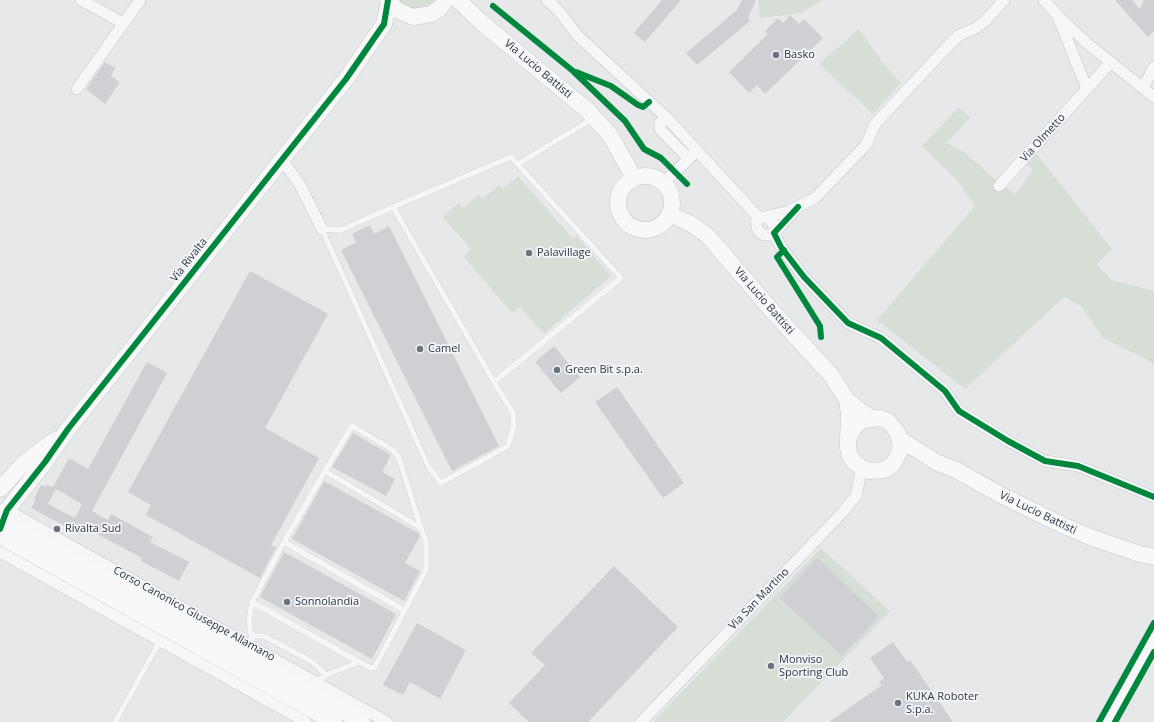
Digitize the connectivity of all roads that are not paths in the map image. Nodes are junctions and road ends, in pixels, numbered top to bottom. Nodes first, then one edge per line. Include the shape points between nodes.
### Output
1 (81, 0) edge
2 (140, 0) edge
3 (458, 0) edge
4 (547, 0) edge
5 (1004, 0) edge
6 (1044, 0) edge
7 (388, 1) edge
8 (443, 4) edge
9 (404, 14) junction
10 (1057, 15) junction
11 (481, 22) junction
12 (123, 23) junction
13 (384, 24) junction
14 (1111, 62) junction
15 (1154, 66) edge
16 (1143, 88) junction
17 (77, 89) dead end
18 (1087, 89) junction
19 (1154, 97) edge
20 (594, 117) junction
21 (666, 118) junction
22 (697, 151) junction
23 (689, 159) junction
24 (282, 160) junction
25 (518, 164) junction
26 (634, 178) junction
27 (663, 183) junction
28 (999, 186) dead end
29 (393, 207) junction
30 (798, 207) junction
31 (669, 214) junction
32 (762, 217) junction
33 (322, 229) junction
34 (774, 233) junction
35 (494, 382) junction
36 (847, 400) junction
37 (872, 418) junction
38 (68, 429) junction
39 (848, 440) junction
40 (901, 440) junction
41 (938, 463) junction
42 (862, 468) junction
43 (885, 470) junction
44 (325, 471) junction
45 (0, 489) edge
46 (1154, 497) edge
47 (2, 521) edge
48 (421, 528) junction
49 (284, 542) junction
50 (0, 552) edge
51 (1147, 555) edge
52 (1154, 563) edge
53 (252, 602) junction
54 (404, 610) junction
55 (251, 636) junction
56 (160, 641) junction
57 (1154, 641) edge
58 (253, 647) junction
59 (1150, 658) edge
60 (359, 662) junction
61 (326, 675) junction
62 (315, 682) junction
63 (115, 722) edge
64 (306, 722) edge
65 (334, 722) edge
66 (362, 722) edge
67 (387, 722) edge
68 (641, 722) edge
69 (1109, 722) edge

1 - 12 street
2 - 12 street
3 - 11 street, Via Lucio Battisti
4 - 21 street via 578,36
5 - 30 street via 984,22 959,35 948,46 875,124 866,144 815,198
6 - 10 street
7 - 9 street
7 - 13 street, Via Rivalta
8 - 9 street via 431,14 422,17
8 - 11 street, Via Lucio Battisti
9 - 13 street, Via Rivalta
10 - 14 street
10 - 18 street
11 - 20 street, Via Lucio Battisti
12 - 17 street
13 - 24 street, Via Rivalta via 346,79
14 - 16 street
14 - 18 street, Via Olmetto
15 - 16 street
16 - 19 street
18 - 28 street, Via Olmetto
20 - 25 lane
20 - 26 street, Via Lucio Battisti via 610,135
21 - 22 street
21 - 23 street via 660,123 660,129
22 - 23 street
22 - 32 street
23 - 27 street
24 - 33 street via 299,183
24 - 38 street, Via Rivalta
25 - 29 lane via 511,157
25 - 35 lane via 621,278
26 - 27 street via 649,176
26 - 31 street via 626,183 618,200 618,209 624,220 638,229 647,229 663,222
27 - 31 street via 672,204
29 - 33 lane via 341,230
29 - 35 lane
30 - 32 street via 790,212
30 - 34 street
31 - 36 street, Via Lucio Battisti via 707,235 831,375
32 - 34 street via 774,224
32 - 34 street via 756,223 758,231 768,236
33 - 35 lane via 428,466 440,483 508,446 514,425 512,413
34 - 46 street via 781,247 804,277 848,323 881,338 945,391 959,411 1045,461 1078,466
36 - 37 street, Via Lucio Battisti
36 - 39 street, Via Lucio Battisti
37 - 39 street via 856,425
37 - 40 street, Via Lucio Battisti via 880,418 891,424
38 - 45 street, Via Rivalta via 24,463
38 - 47 street, Via Rivalta
39 - 42 street, Via Lucio Battisti via 850,456
40 - 41 street, Via Lucio Battisti
40 - 43 street via 898,457
41 - 43 street, Via Lucio Battisti via 906,460
41 - 51 street, Via Lucio Battisti via 1062,526 1090,538
42 - 43 street, Via Lucio Battisti via 870,471
42 - 68 street, Via San Martino via 856,496 843,512
44 - 48 lane
44 - 48 lane via 352,426 393,450 399,458
44 - 49 lane
47 - 58 street, Corso Canonico Giuseppe Allamano
47 - 65 street
47 - 66 street, Corso Canonico Giuseppe Allamano
48 - 54 lane via 426,541 426,570
49 - 53 lane
49 - 54 lane
50 - 56 street
51 - 52 street, Via Lucio Battisti
53 - 55 lane via 249,622
53 - 60 lane
54 - 60 lane via 374,667
55 - 58 lane
55 - 61 lane via 264,636 310,661
56 - 63 lane
56 - 64 street
57 - 59 street
58 - 62 street, Corso Canonico Giuseppe Allamano
59 - 69 street
60 - 61 lane
61 - 62 lane
62 - 67 street, Corso Canonico Giuseppe Allamano

